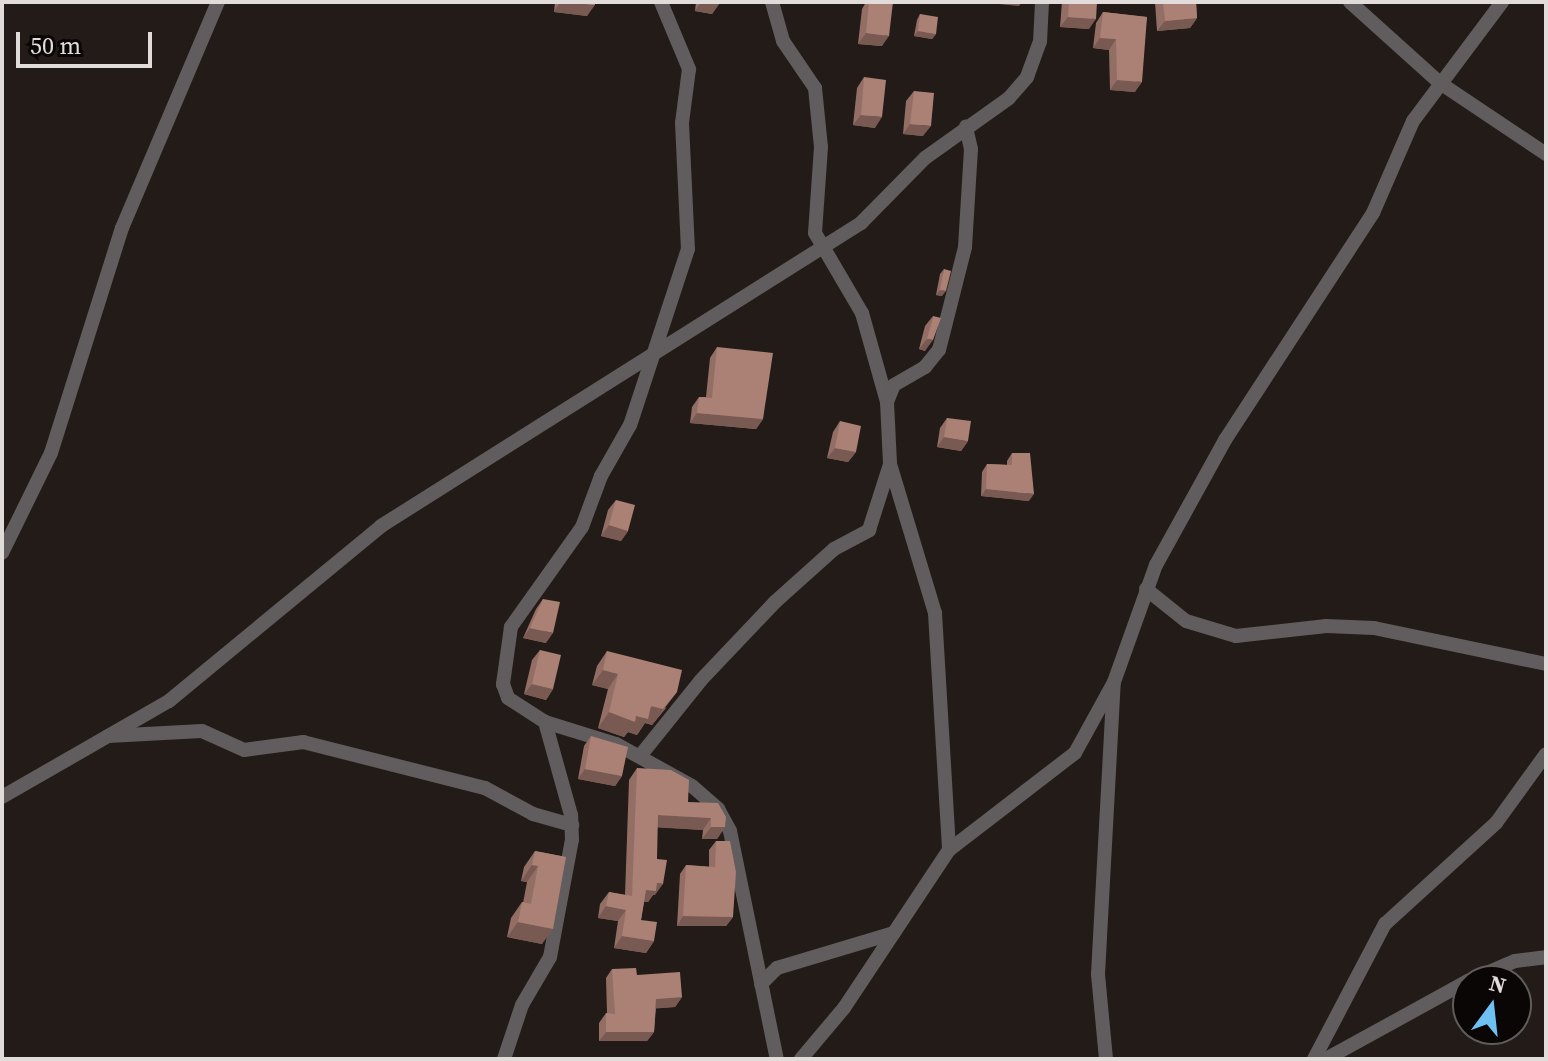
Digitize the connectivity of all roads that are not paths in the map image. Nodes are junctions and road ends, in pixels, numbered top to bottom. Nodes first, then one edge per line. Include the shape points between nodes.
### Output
1 (218, 2) edge
2 (661, 2) edge
3 (772, 2) edge
4 (782, 2) edge
5 (1042, 2) edge
6 (1350, 2) edge
7 (1502, 2) edge
8 (778, 18) junction
9 (1440, 83) junction
10 (986, 116) junction
11 (966, 127) junction
12 (971, 149) junction
13 (1546, 154) edge
14 (822, 246) junction
15 (659, 348) junction
16 (887, 402) junction
17 (890, 464) junction
18 (2, 553) edge
19 (1146, 589) junction
20 (1546, 664) edge
21 (1114, 682) junction
22 (545, 722) junction
23 (103, 736) junction
24 (1546, 754) edge
25 (640, 756) junction
26 (2, 797) edge
27 (572, 825) junction
28 (949, 850) junction
29 (894, 933) junction
30 (754, 954) junction
31 (1546, 957) edge
32 (1506, 965) edge
33 (777, 968) junction
34 (761, 984) junction
35 (1452, 990) edge
36 (504, 1059) edge
37 (777, 1059) edge
38 (801, 1059) edge
39 (1106, 1059) edge
40 (1314, 1059) edge
41 (1326, 1059) edge

1 - 18 street via 122,228 51,453
2 - 15 street via 689,69 682,137 690,231
3 - 8 street
4 - 8 street
5 - 10 street via 1036,58 1009,98
6 - 9 street
7 - 9 street
8 - 14 street via 786,46 815,88 821,147 813,219
9 - 13 street
9 - 19 street via 1407,134 1373,213 1233,427
10 - 11 street
10 - 12 street
11 - 12 street
11 - 14 street via 925,158 861,223
12 - 16 street via 965,247 939,350 925,367 894,385
14 - 15 street
14 - 16 street via 862,313
15 - 22 street via 582,527 506,640 504,693
15 - 23 street via 381,526 169,701
16 - 17 street
17 - 25 street via 869,530 834,549 775,602 701,680
17 - 28 street via 935,613
19 - 20 street via 1186,621 1236,636 1326,626 1374,628
19 - 21 street
21 - 28 street via 1065,764
21 - 39 street via 1098,974
22 - 25 street via 591,732
22 - 27 street
23 - 26 street
23 - 27 street via 202,731 244,750 303,742 485,788 533,814
24 - 40 street via 1496,823 1385,924
25 - 30 street via 692,786 724,818
27 - 36 street via 550,957 522,1005
28 - 29 street
29 - 33 street
29 - 38 street via 837,1017
30 - 33 street
30 - 34 street
31 - 32 street
33 - 34 street
34 - 37 street
35 - 41 street

